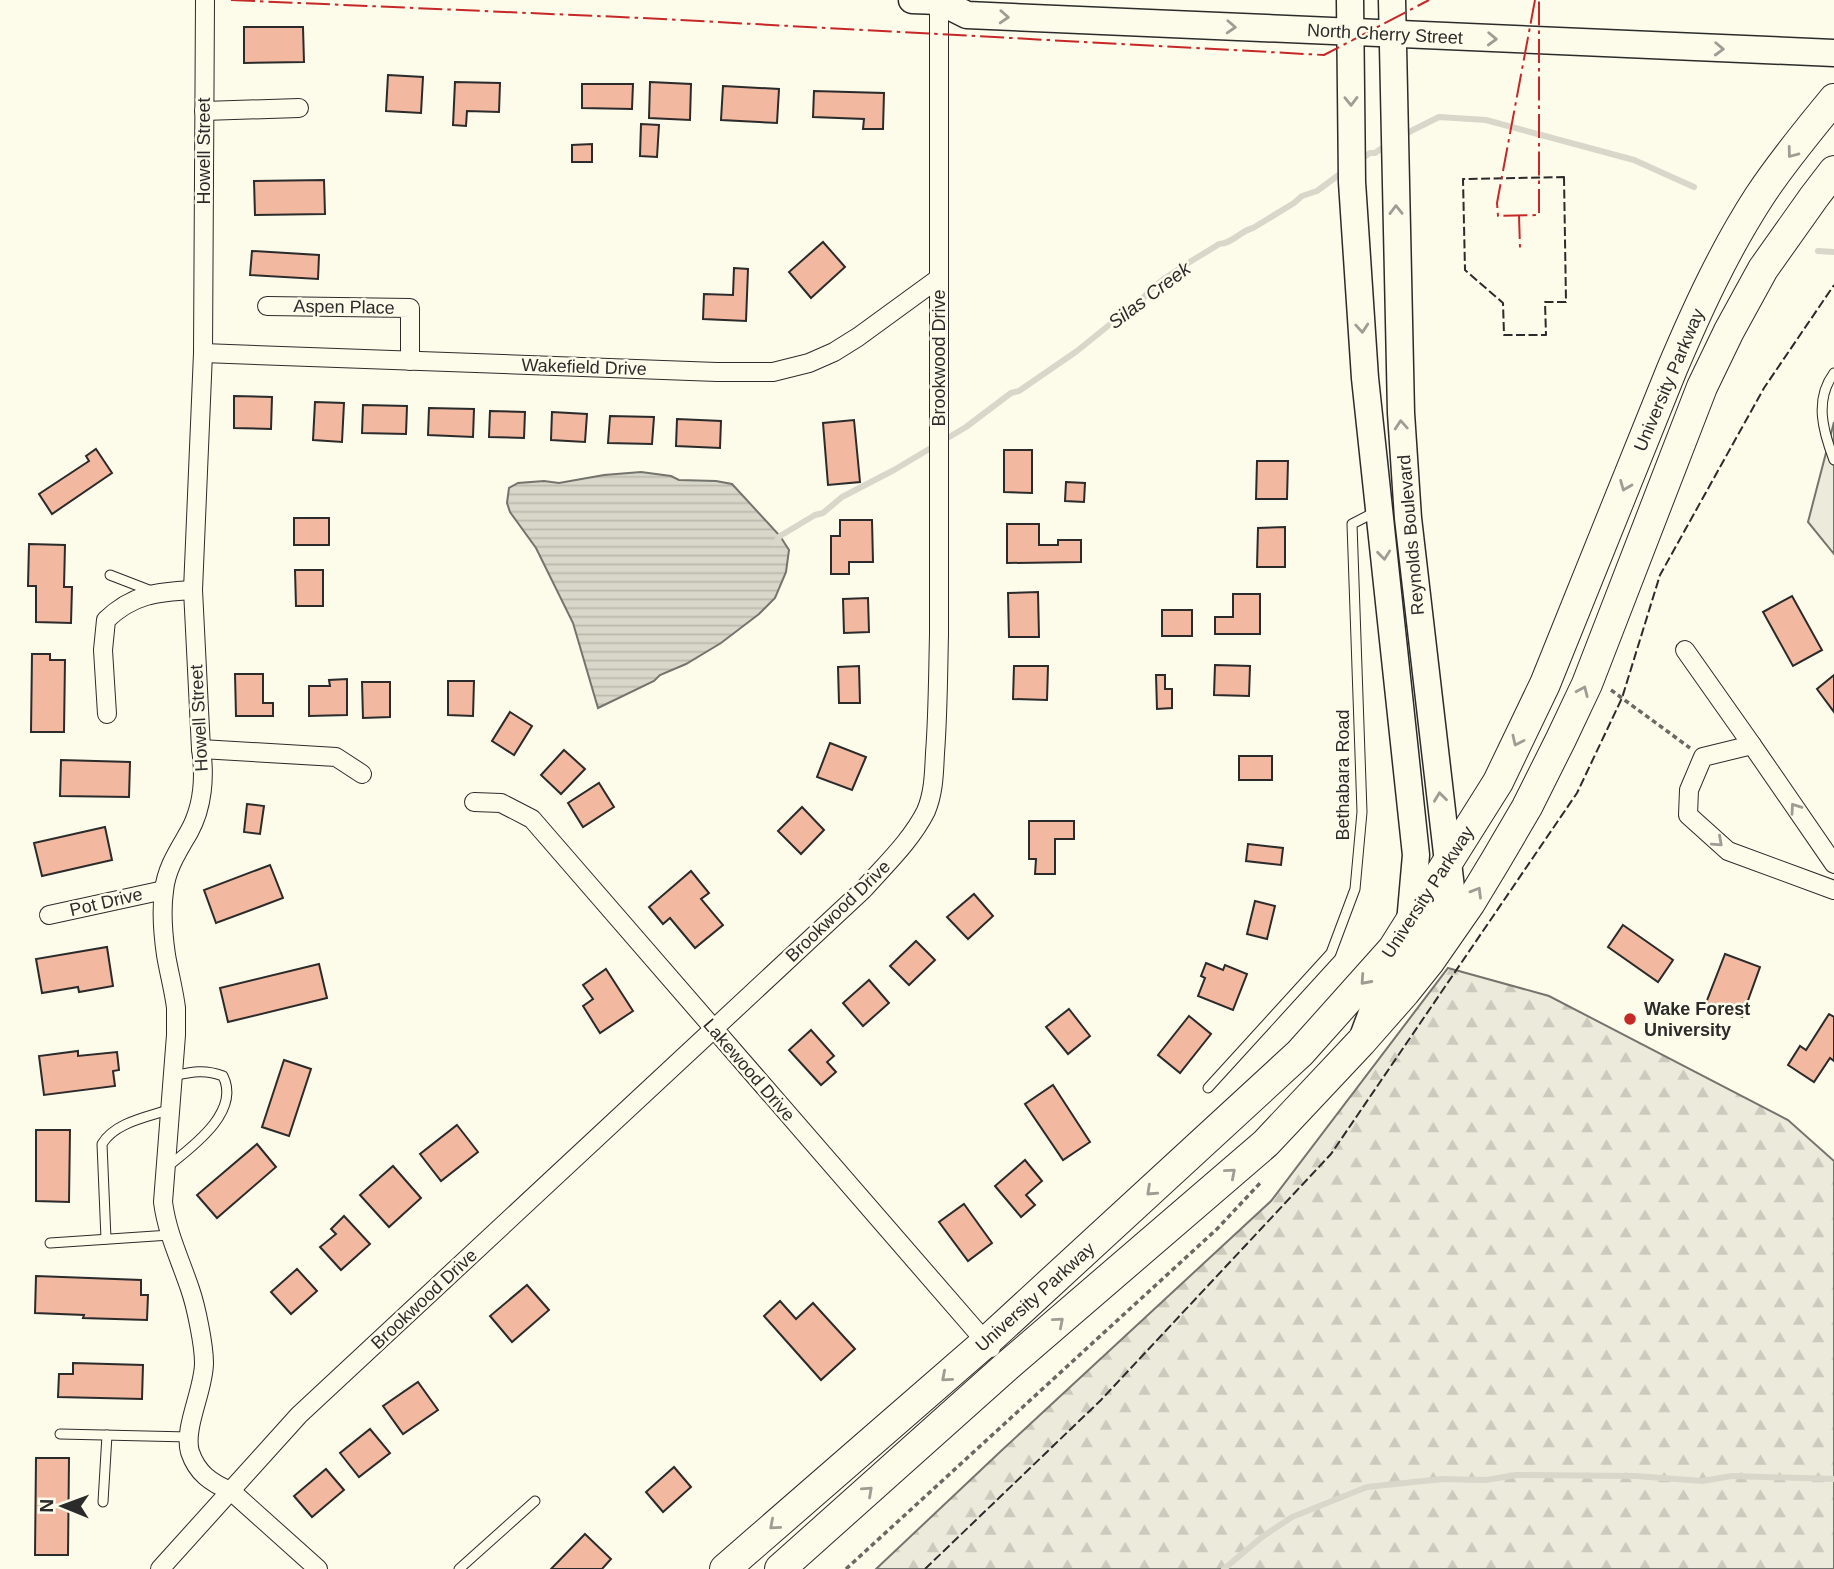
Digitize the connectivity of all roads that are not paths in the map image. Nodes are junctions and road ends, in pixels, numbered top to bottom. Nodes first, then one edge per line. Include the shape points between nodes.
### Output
1 (205, 0) edge
2 (912, 0) edge
3 (1350, 0) edge
4 (1392, 0) edge
5 (940, 1) edge
6 (1350, 33) junction
7 (1392, 35) junction
8 (1834, 53) edge
9 (1834, 99) edge
10 (299, 108) dead end
11 (204, 111) junction
12 (1834, 172) edge
13 (939, 278) junction
14 (267, 306) dead end
15 (203, 354) junction
16 (410, 361) junction
17 (1834, 373) edge
18 (1834, 460) edge
19 (1379, 510) junction
20 (110, 575) dead end
21 (193, 590) junction
22 (156, 593) junction
23 (1685, 650) dead end
24 (107, 714) dead end
25 (1752, 745) junction
26 (201, 749) junction
27 (362, 774) dead end
28 (474, 802) dead end
29 (1834, 864) edge
30 (1447, 865) junction
31 (164, 890) junction
32 (1834, 890) edge
33 (49, 915) dead end
34 (1410, 923) junction
35 (714, 1029) junction
36 (1361, 1042) junction
37 (173, 1076) junction
38 (1208, 1088) dead end
39 (171, 1108) junction
40 (167, 1167) junction
41 (170, 1235) junction
42 (106, 1240) junction
43 (50, 1243) dead end
44 (986, 1342) junction
45 (1007, 1366) junction
46 (60, 1434) dead end
47 (107, 1435) junction
48 (189, 1437) junction
49 (231, 1491) junction
50 (535, 1501) dead end
51 (103, 1502) dead end
52 (160, 1569) edge
53 (318, 1569) edge
54 (458, 1569) edge
55 (725, 1569) edge
56 (780, 1569) edge

1 - 11 street, Howell Street
2 - 5 main road, North Cherry Street
3 - 6 main road, Reynolds Boulevard
4 - 7 main road, Reynolds Boulevard
5 -> 6 main road, North Cherry Street via 967,15
5 - 13 street, Brookwood Drive
6 - 7 main road, North Cherry Street
6 -> 19 main road, Reynolds Boulevard via 1352,182
7 -> 8 main road, North Cherry Street
30 -> 7 main road, Reynolds Boulevard via 1408,518 1401,413
9 -> 30 main road, University Parkway via 1760,195 1723,259 1672,369 1545,684 1498,782
10 - 11 street
11 - 15 street, Howell Street
36 -> 12 main road, University Parkway via 1448,937 1527,807 1587,684 1715,360 1763,270
13 - 16 street, Wakefield Drive via 834,352 773,372
13 - 35 street, Brookwood Drive via 939,635 933,791 901,849
14 - 16 street, Aspen Place via 410,308
15 - 16 street, Wakefield Drive
15 - 21 street, Howell Street
17 - 18 lane via 1821,402
19 -> 34 main road, Reynolds Boulevard via 1415,844
19 - 38 lane, Bethabara Road via 1352,524 1362,812 1355,890 1331,953
20 - 22 lane
21 - 22 street
21 - 26 street, Howell Street
22 - 24 street via 122,606 106,620
23 - 25 street
29 -> 25 street
25 -> 32 street via 1703,757 1689,790 1688,815 1728,851
26 - 27 street via 336,757
26 - 31 street, Howell Street via 197,814 175,854
28 - 35 street, Lakewood Drive via 500,803 532,819
30 - 34 main road, University Parkway
30 - 36 main road, Reynolds Boulevard via 1451,888 1446,905 1376,1002
31 - 33 street, Pot Drive
31 - 37 street, Howell Street via 163,925 176,1007
34 -> 44 main road, University Parkway via 1393,949 1300,1053
35 - 44 street, Lakewood Drive
35 - 49 street, Brookwood Drive via 299,1415
45 -> 36 main road, University Parkway via 1266,1143
37 - 39 street, Howell Street
37 - 40 lane via 196,1071 223,1076 227,1098 218,1120
39 - 40 street, Howell Street
39 - 42 lane via 116,1128 102,1144
40 - 41 street, Howell Street via 163,1202
41 - 42 lane
41 - 48 street, Howell Street via 191,1290 204,1363
42 - 43 lane
44 - 45 street, Lakewood Drive
44 -> 55 main road, University Parkway
56 -> 45 main road, University Parkway
46 - 47 lane
47 - 48 lane
47 - 51 lane
48 - 49 street, Howell Street via 191,1455 200,1471
49 - 52 street, Brookwood Drive
49 - 53 street, Howell Street
50 - 54 lane

